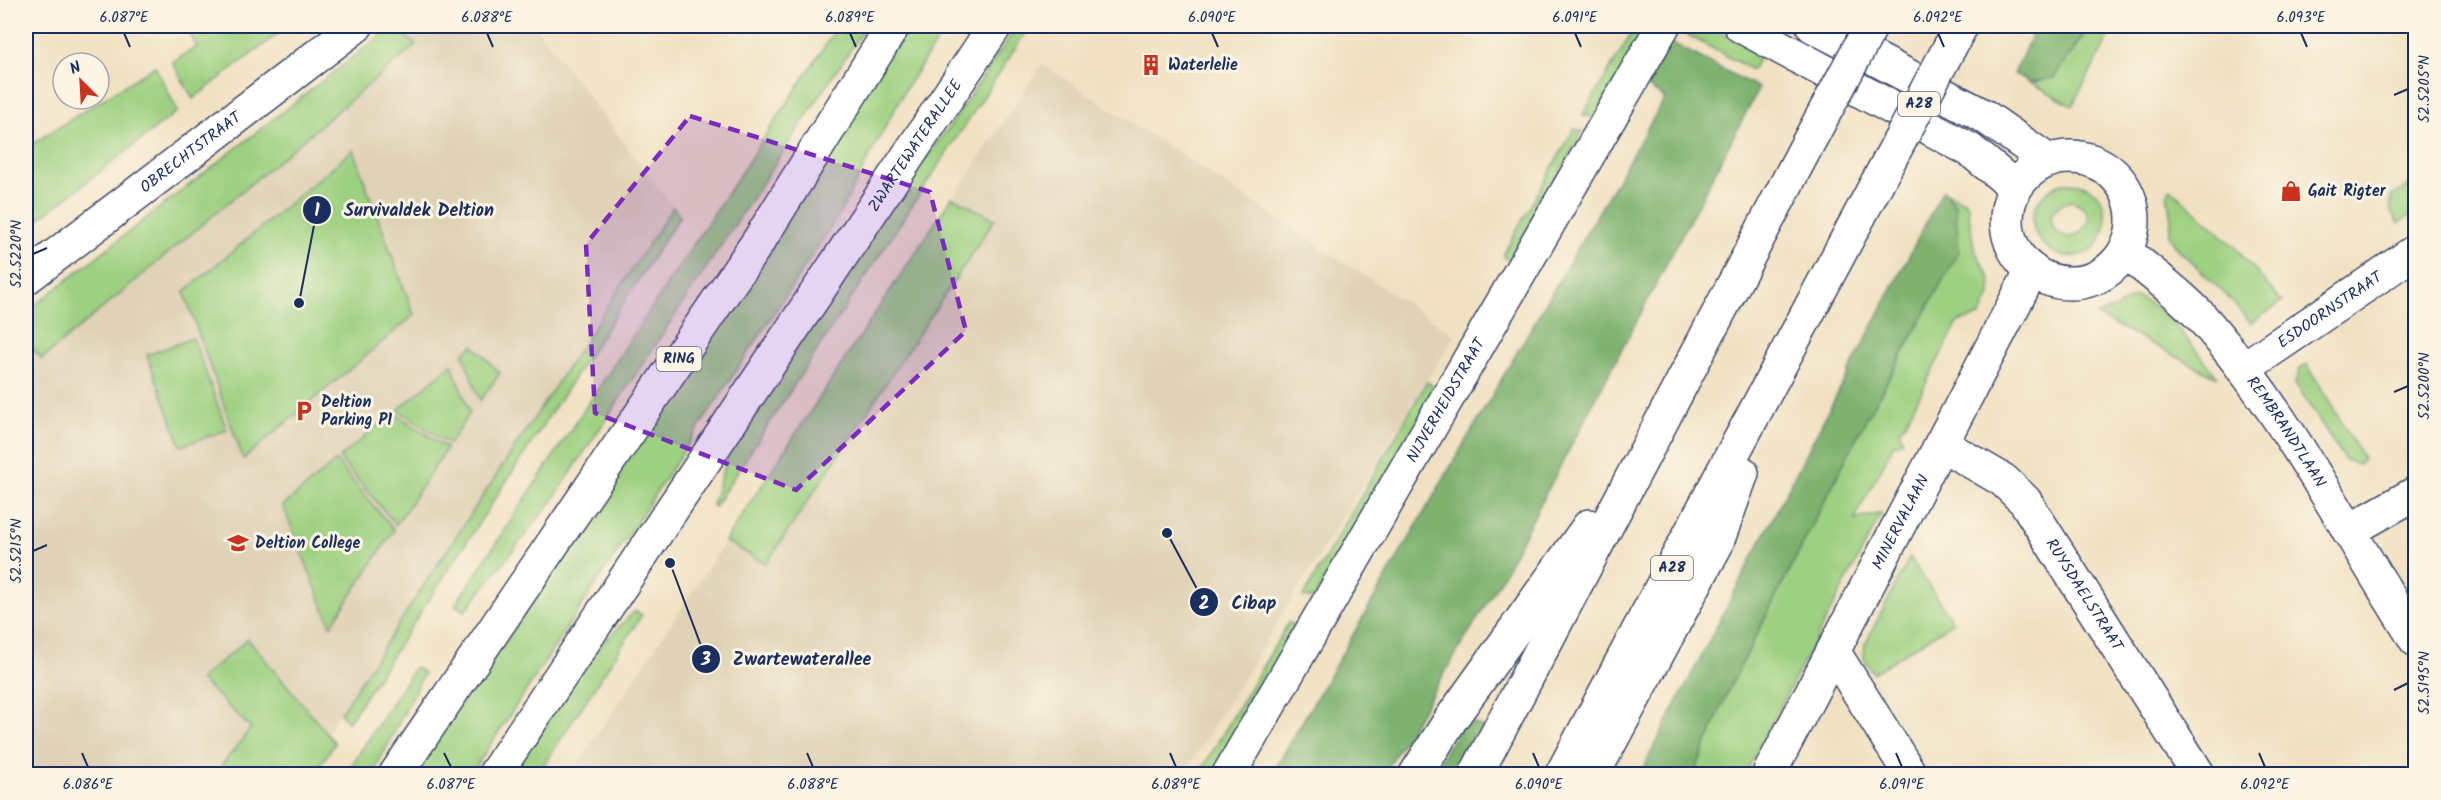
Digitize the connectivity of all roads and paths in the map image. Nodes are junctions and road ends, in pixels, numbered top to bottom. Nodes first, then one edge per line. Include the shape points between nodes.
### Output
1 (356, 26) edge
2 (893, 26) edge
3 (995, 26) edge
4 (1663, 26) edge
5 (1740, 26) edge
6 (1813, 26) edge
7 (1871, 26) edge
8 (1961, 26) edge
9 (2048, 160) junction
10 (2015, 187) junction
11 (2125, 251) junction
12 (2415, 251) edge
13 (2032, 270) junction
14 (26, 278) edge
15 (1783, 362) junction
16 (2243, 369) junction
17 (1665, 419) junction
18 (1941, 444) junction
19 (2415, 493) edge
20 (2349, 531) junction
21 (2415, 640) edge
22 (1833, 651) junction
23 (396, 774) edge
24 (495, 774) edge
25 (1229, 774) edge
26 (1416, 774) edge
27 (1476, 774) edge
28 (1562, 774) edge
29 (1593, 774) edge
30 (1769, 774) edge
31 (1911, 774) edge
32 (2198, 774) edge

1 - 14 main road, OBRECHTSTRAAT
2 - 23 main road, RING via 760,239
3 - 24 main road, ZWARTEWATERALLEE
4 - 25 main road, NIJVERHEIDSTRAAT
5 - 10 main road via 1970,150
6 - 9 main road via 1984,116
7 - 17 main road, bridge
8 - 15 main road, A28, bridge
9 - 10 main road
9 - 11 main road via 2068,156 2088,159 2107,168 2122,183 2131,201 2134,222
10 - 13 main road via 2008,209 2008,232 2016,254
11 - 13 main road via 2110,270 2089,281 2053,281
11 - 16 main road, REMBRANDTLAAN via 2185,301
12 - 16 main road, ESDOORNSTRAAT
13 - 18 main road, MINERVALAAN
15 - 28 main road, A28
15 - 29 main road, A28 via 1716,545
16 - 20 main road, REMBRANDTLAAN
17 - 26 main road
17 - 27 main road
18 - 22 main road, MINERVALAAN
18 - 32 main road, RUYSDAELSTRAAT via 2003,480 2025,501
19 - 20 main road
20 - 21 main road, REMBRANDTLAAN
22 - 30 main road, MINERVALAAN
22 - 31 main road

